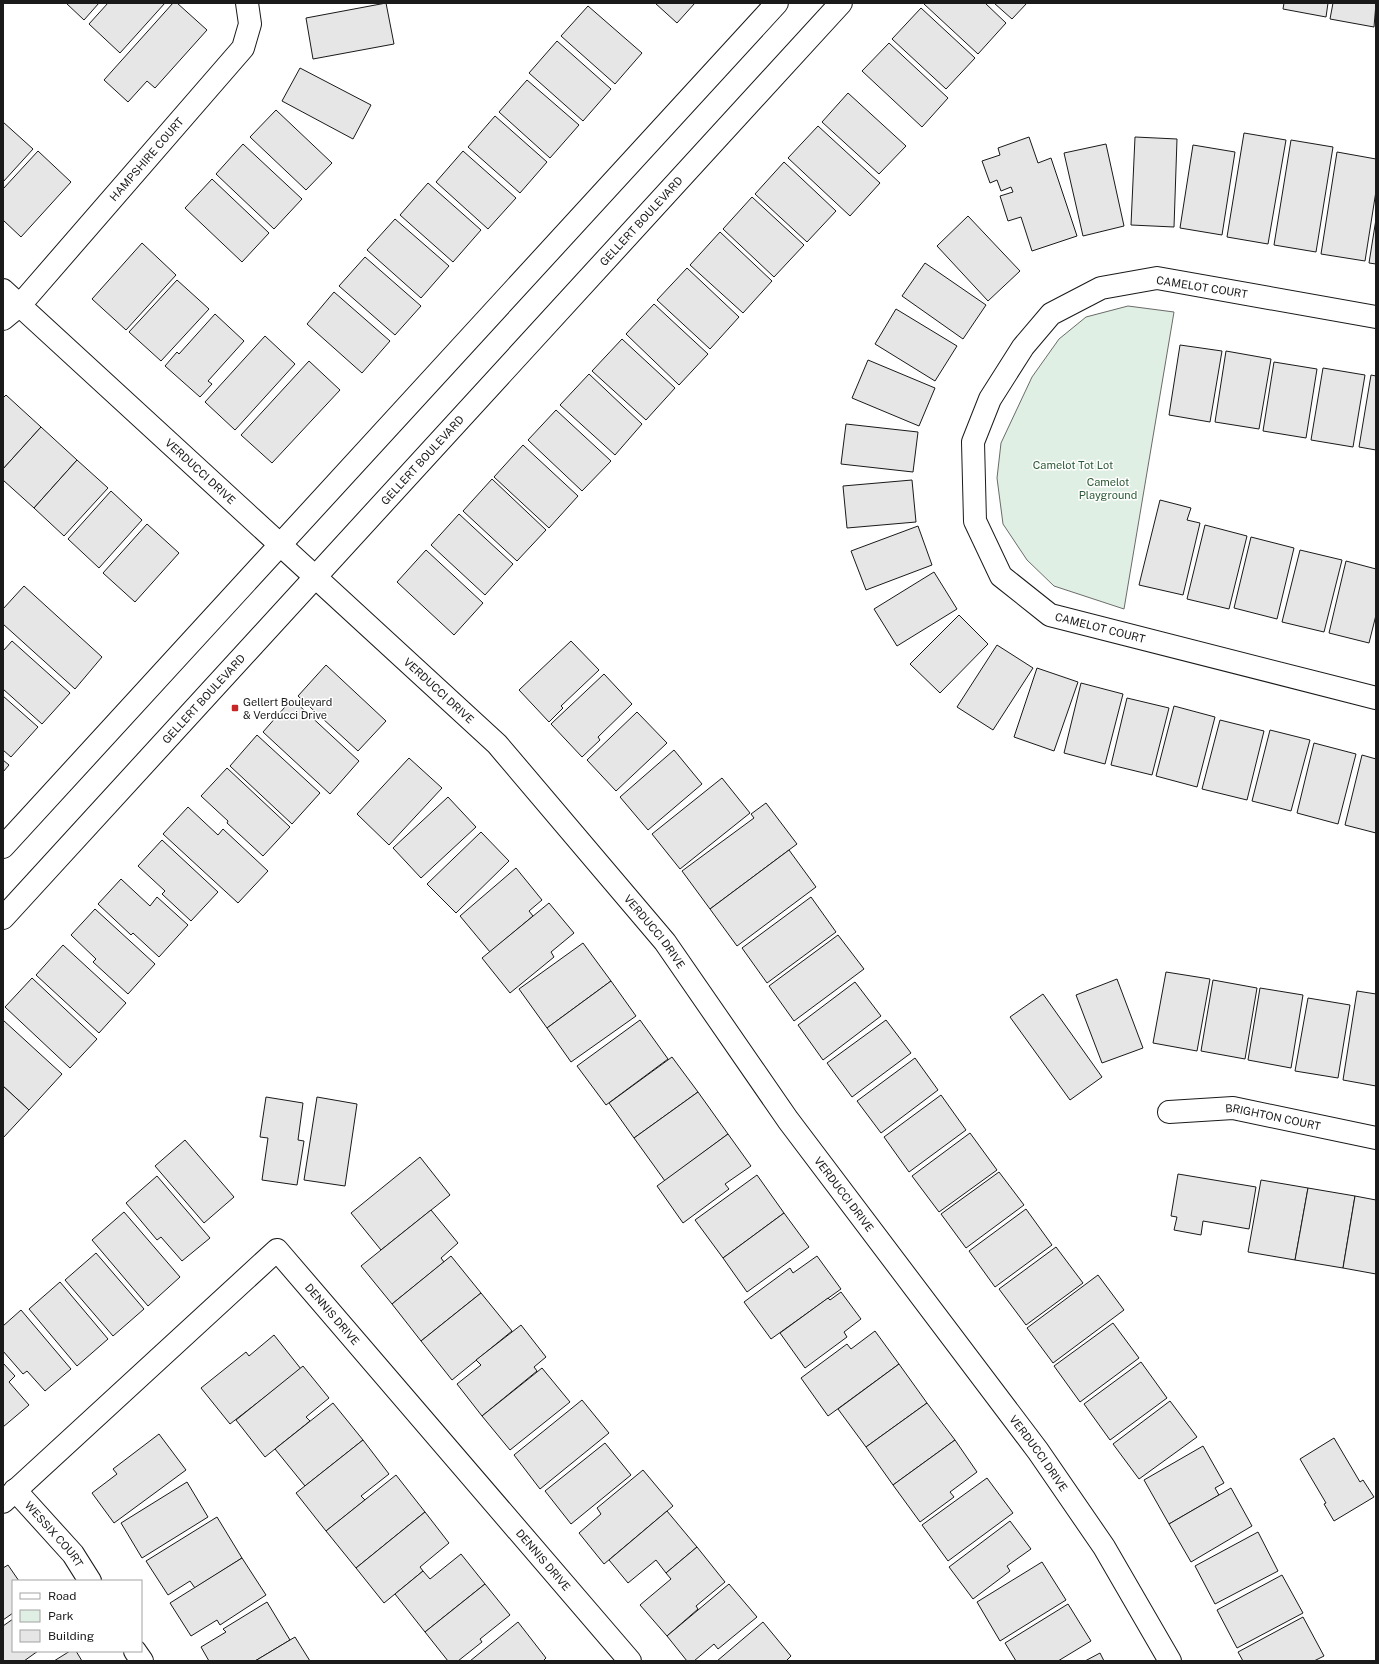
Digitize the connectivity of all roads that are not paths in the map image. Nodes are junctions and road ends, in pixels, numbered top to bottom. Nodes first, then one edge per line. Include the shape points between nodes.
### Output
1 (247, 3) edge
2 (777, 3) edge
3 (841, 3) edge
4 (3, 290) edge
5 (20, 305) junction
6 (1376, 316) edge
7 (3, 319) edge
8 (279, 544) junction
9 (314, 576) junction
10 (1376, 698) edge
11 (3, 847) edge
12 (3, 918) edge
13 (1169, 1112) dead end
14 (1376, 1138) edge
15 (9, 1496) edge
16 (89, 1580) edge
17 (136, 1652) edge
18 (142, 1661) edge
19 (630, 1661) edge
20 (1170, 1661) edge

1 - 5 street, HAMPSHIRE COURT via 250,24 244,48
2 - 8 street
3 - 9 street, GELLERT BOULEVARD
4 - 5 street, VERDUCCI DRIVE
5 - 7 street, HAMPSHIRE COURT
5 - 8 street, VERDUCCI DRIVE
6 - 10 street, CAMELOT COURT via 1157,278 1101,288 1051,314 1046,320 1023,348 990,399 973,442 975,521 1001,576 1050,615
8 - 9 street, VERDUCCI DRIVE
8 - 11 street
9 - 12 street, GELLERT BOULEVARD
9 - 20 street, VERDUCCI DRIVE via 497,744 665,942 788,1120 1067,1492 1104,1547
13 - 14 street, BRIGHTON COURT via 1233,1108
15 - 16 street, WESSIX COURT via 73,1554
15 - 19 street, DENNIS DRIVE via 277,1250
17 - 18 street

